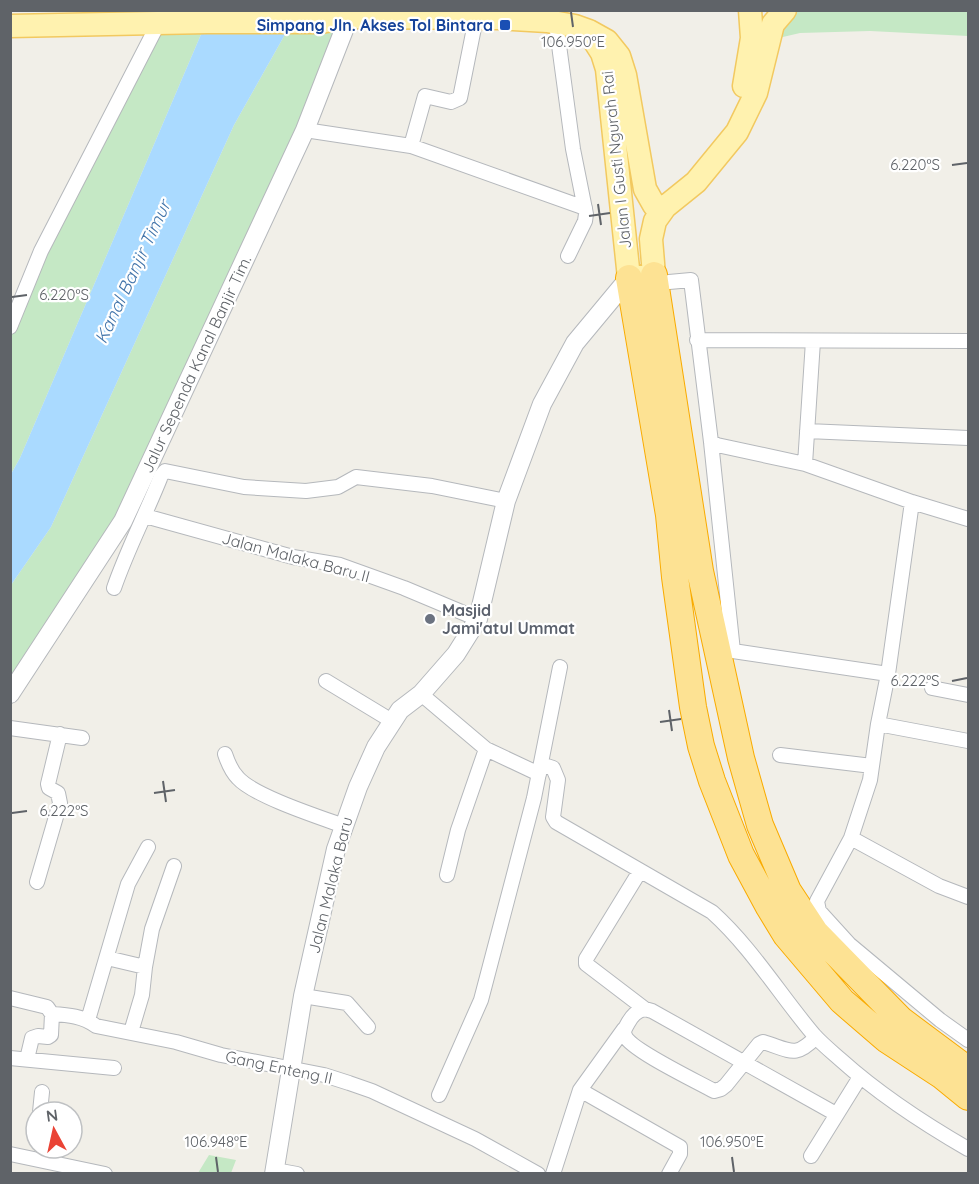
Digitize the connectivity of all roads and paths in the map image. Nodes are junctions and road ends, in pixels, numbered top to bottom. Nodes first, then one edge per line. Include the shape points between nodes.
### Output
1 (750, 10) edge
2 (785, 10) edge
3 (349, 17) junction
4 (476, 18) junction
5 (163, 23) junction
6 (561, 23) junction
7 (10, 26) edge
8 (305, 130) junction
9 (411, 146) junction
10 (704, 173) junction
11 (665, 207) junction
12 (585, 208) junction
13 (568, 256) dead end
14 (651, 278) junction
15 (10, 327) edge
16 (697, 340) junction
17 (813, 341) junction
18 (969, 341) edge
19 (807, 430) junction
20 (969, 438) edge
21 (711, 442) junction
22 (805, 464) junction
23 (506, 501) junction
24 (912, 502) junction
25 (145, 516) junction
26 (969, 519) edge
27 (114, 588) dead end
28 (478, 619) junction
29 (560, 667) dead end
30 (888, 674) junction
31 (326, 681) dead end
32 (932, 688) dead end
33 (10, 694) edge
34 (421, 694) junction
35 (969, 694) edge
36 (392, 721) junction
37 (878, 724) junction
38 (10, 728) edge
39 (60, 734) junction
40 (82, 738) dead end
41 (969, 741) edge
42 (486, 749) junction
43 (225, 754) dead end
44 (780, 755) dead end
45 (872, 766) junction
46 (540, 769) junction
47 (344, 826) junction
48 (851, 838) junction
49 (148, 847) dead end
50 (174, 866) dead end
51 (640, 871) junction
52 (447, 874) dead end
53 (37, 882) dead end
54 (969, 897) edge
55 (107, 958) junction
56 (145, 967) junction
57 (303, 996) junction
58 (10, 998) edge
59 (645, 1009) junction
60 (52, 1014) junction
61 (88, 1020) junction
62 (368, 1027) dead end
63 (624, 1029) junction
64 (131, 1032) junction
65 (816, 1037) junction
66 (969, 1040) edge
67 (10, 1058) edge
68 (27, 1059) junction
69 (744, 1063) junction
70 (114, 1068) dead end
71 (290, 1070) junction
72 (969, 1070) edge
73 (941, 1075) junction
74 (860, 1077) junction
75 (969, 1086) edge
76 (580, 1090) junction
77 (42, 1092) dead end
78 (439, 1095) dead end
79 (969, 1097) edge
80 (41, 1100) edge
81 (836, 1114) junction
82 (969, 1149) edge
83 (811, 1156) dead end
84 (58, 1160) edge
85 (275, 1172) edge
86 (105, 1173) edge
87 (297, 1173) edge
88 (538, 1173) edge
89 (553, 1173) edge
90 (669, 1173) edge

1 - 10 main road, Jalan I Gusti Ngurah Rai via 752,39 739,108 724,144
2 - 10 main road, Jalan I Gusti Ngurah Rai via 773,24 761,78 745,119
3 - 4 main road, Jalan I Gusti Ngurah Rai
3 - 5 main road, Jalan I Gusti Ngurah Rai via 321,22
3 - 8 street, Jalur Sependa Kanal Banjir Tim.
4 - 6 main road, Jalan I Gusti Ngurah Rai
4 - 9 street via 460,98 451,102 425,96
5 - 7 main road, Jalan I Gusti Ngurah Rai
5 - 15 street via 41,251
6 - 11 main road, Jalan I Gusti Ngurah Rai via 602,37 619,56 645,189 654,205
6 - 12 street via 573,149
6 - 14 main road, Jalan I Gusti Ngurah Rai via 581,30 602,53
8 - 9 street
8 - 33 street, Jalur Sependa Kanal Banjir Tim. via 123,521
9 - 12 street
10 - 11 main road, Jalan I Gusti Ngurah Rai
11 - 14 main road, Jalan I Gusti Ngurah Rai via 652,232
12 - 13 street via 585,220
14 - 16 street via 691,280
14 - 23 street, Jalan Malaka Baru via 575,343 542,404
14 - 72 highway via 700,571 741,758 760,825 788,891 815,932 901,1020
14 - 73 highway via 675,577 693,707 720,802 741,855 786,935 858,1016
16 - 17 street
16 - 21 street
17 - 18 street
17 - 19 street
19 - 20 street
19 - 22 street
21 - 22 street
21 - 30 street via 733,651
22 - 24 street
23 - 25 street via 432,486 356,477 338,487 306,491 244,487 165,471
23 - 28 street, Jalan Malaka Baru
24 - 26 street
24 - 30 street
25 - 27 street
25 - 28 street, Jalan Malaka Baru II via 294,557 340,565
28 - 34 street, Jalan Malaka Baru via 456,654
29 - 46 street
30 - 37 street
31 - 36 street
32 - 35 street
34 - 36 street, Jalan Malaka Baru
34 - 42 street
36 - 47 street, Jalan Malaka Baru via 376,747
37 - 41 street
37 - 45 street
38 - 39 street
39 - 40 street
39 - 53 street via 48,784 58,793 60,803
42 - 46 street
42 - 52 street
43 - 47 street via 240,781 297,809
44 - 45 street
45 - 48 street
46 - 51 street via 553,768 557,775 553,816 556,822
46 - 78 street via 481,1000
47 - 57 street, Jalan Malaka Baru
48 - 54 street via 939,886
48 - 66 street via 817,901 819,911 849,944
49 - 55 street via 128,884
50 - 56 street via 152,929
51 - 59 street via 585,961
51 - 65 street via 712,912 733,932
55 - 56 street
55 - 61 street
56 - 64 street
57 - 62 street via 347,1003
57 - 71 street, Jalan Malaka Baru
58 - 60 street, Gang Enteng II via 47,1007
59 - 63 street via 633,1015
59 - 69 street
60 - 61 street, Gang Enteng II
60 - 68 street via 51,1035 32,1038
61 - 64 street, Gang Enteng II via 96,1026
63 - 69 street via 628,1041 714,1091 726,1085
63 - 76 street
64 - 71 street, Gang Enteng II
65 - 69 street via 797,1052 763,1042
65 - 74 street
67 - 68 street
68 - 70 street
69 - 81 street
71 - 85 street, Jalan Malaka Baru
71 - 88 street, Gang Enteng II via 324,1075 372,1090
73 - 75 highway
73 - 79 highway
74 - 81 street
74 - 82 street via 928,1126
76 - 89 street
76 - 90 street via 680,1147
77 - 80 street
81 - 83 street
84 - 86 street
85 - 87 street

